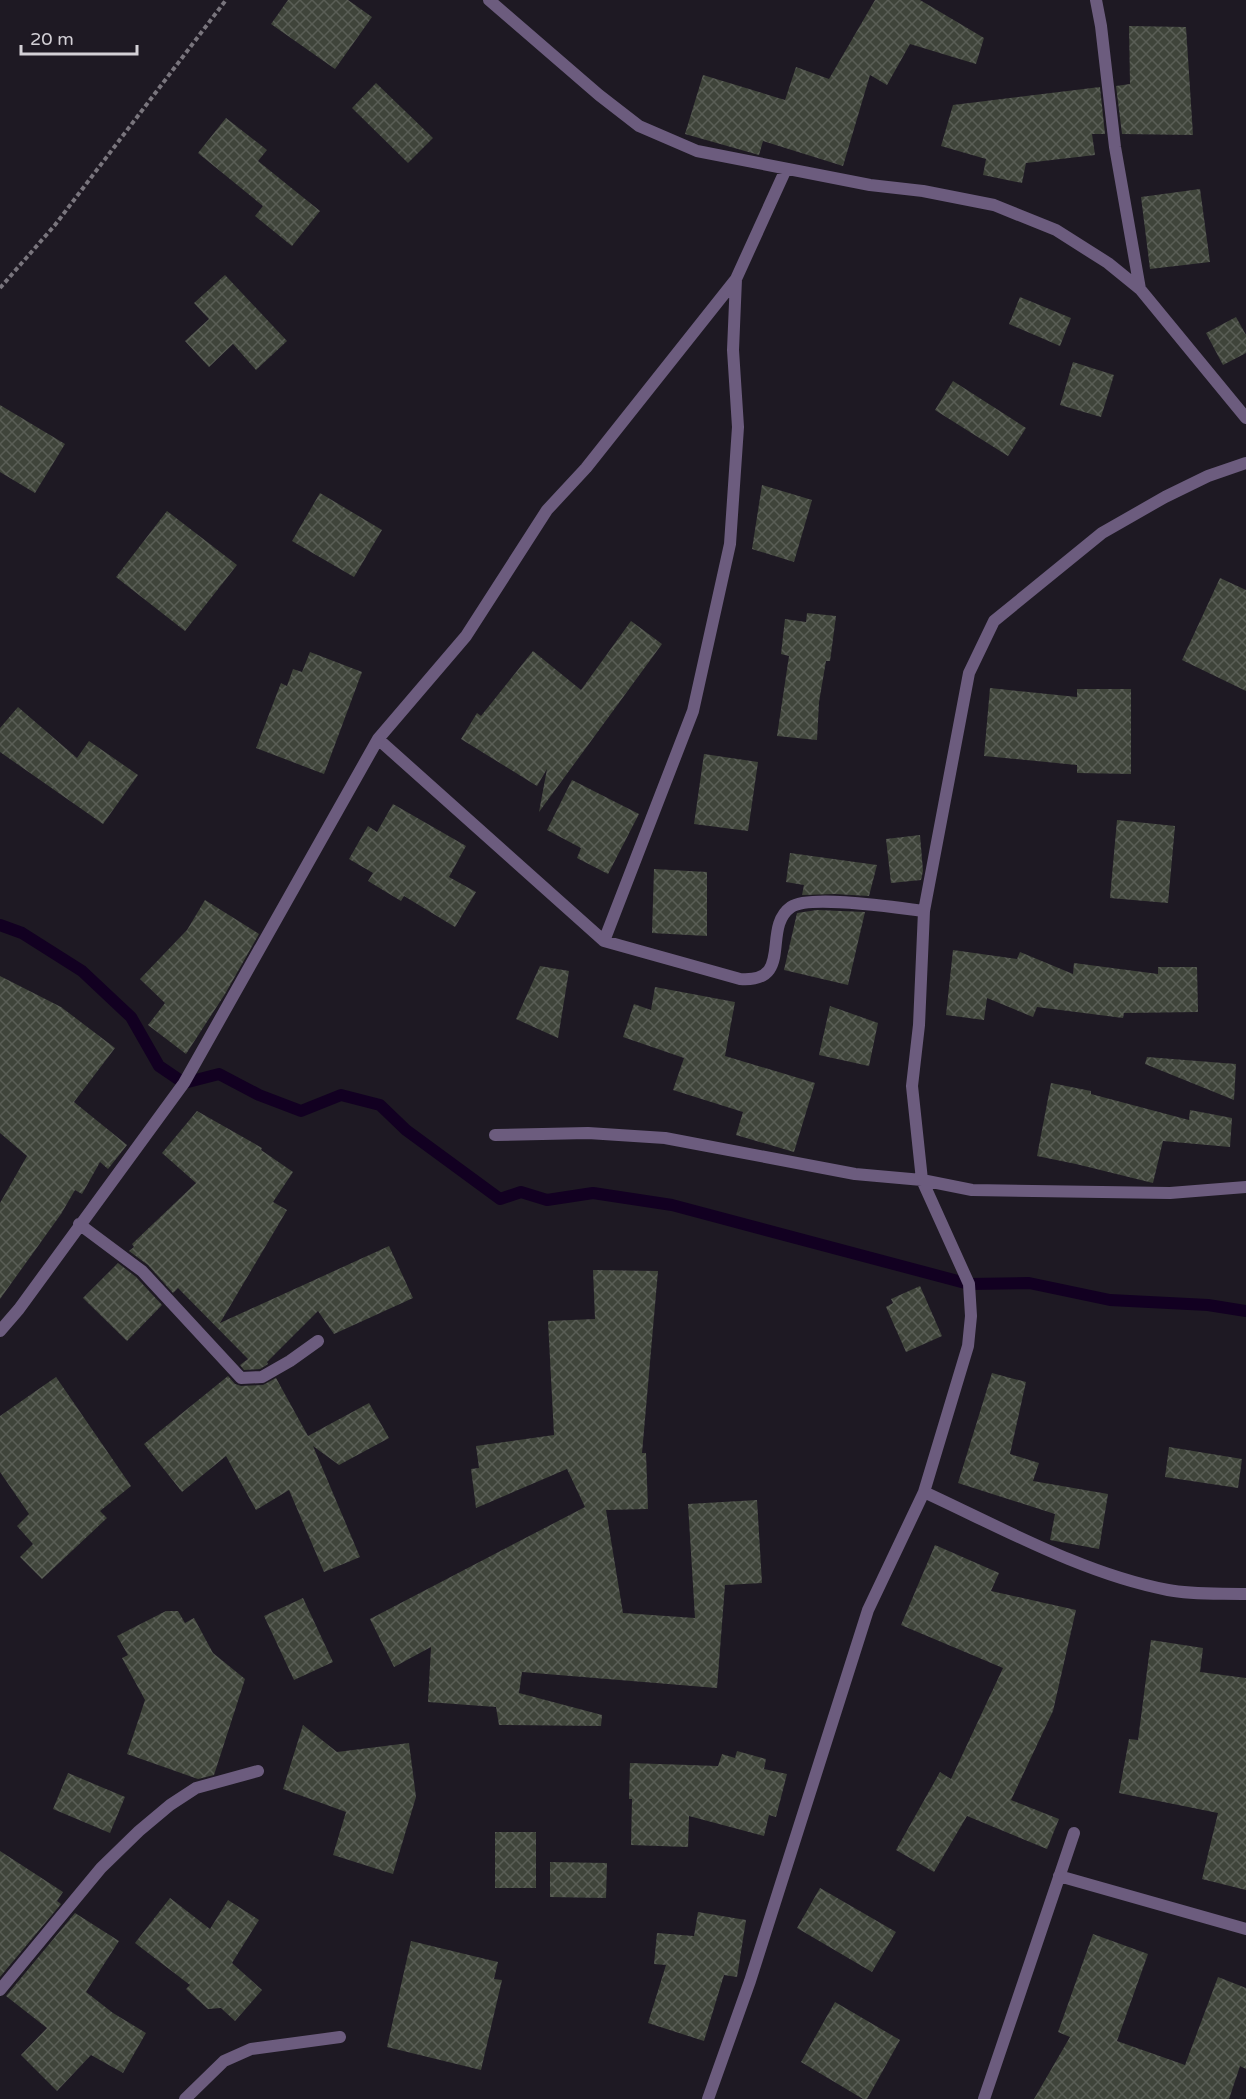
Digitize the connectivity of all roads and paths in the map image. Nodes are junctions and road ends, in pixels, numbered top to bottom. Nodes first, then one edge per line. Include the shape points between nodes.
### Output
1 (225, 0) edge
2 (489, 0) edge
3 (1096, 0) edge
4 (786, 169) junction
5 (736, 279) junction
6 (0, 288) edge
7 (1140, 289) junction
8 (1246, 418) edge
9 (1246, 463) edge
10 (378, 739) junction
11 (924, 911) junction
12 (604, 941) junction
13 (495, 1135) dead end
14 (922, 1180) junction
15 (1246, 1187) edge
16 (80, 1224) junction
17 (0, 1331) edge
18 (318, 1341) dead end
19 (924, 1492) junction
20 (1246, 1594) edge
21 (258, 1771) dead end
22 (1074, 1833) dead end
23 (1059, 1876) junction
24 (1246, 1929) edge
25 (0, 1990) edge
26 (340, 2037) dead end
27 (184, 2099) edge
28 (708, 2099) edge
29 (984, 2099) edge

1 - 6 path via 55,225
2 - 4 street via 639,126 697,151
3 - 7 street via 1115,147
4 - 5 street
4 - 7 street via 994,205 1056,230
5 - 10 street via 586,468 547,510 466,636
5 - 12 street via 733,350 738,427 730,544 693,711
7 - 8 street
9 - 11 street via 1208,476 1102,533 994,621 969,673
10 - 12 street
10 - 16 street via 184,1083
11 - 12 street via 806,902 792,907 781,918 772,965 767,974 753,980 740,980
11 - 14 street via 912,1086
13 - 14 street via 628,1134 855,1174
14 - 15 street via 972,1190 1170,1193
14 - 19 street via 969,1284 971,1316 968,1346
16 - 17 street
16 - 18 street via 142,1271 241,1378 262,1377
19 - 20 street via 1047,1549 1122,1578 1170,1591
19 - 28 street via 867,1610 750,1981
21 - 25 street via 196,1788 139,1831 101,1868
22 - 23 street
23 - 24 street
23 - 29 street
26 - 27 street via 238,2054 224,2061

